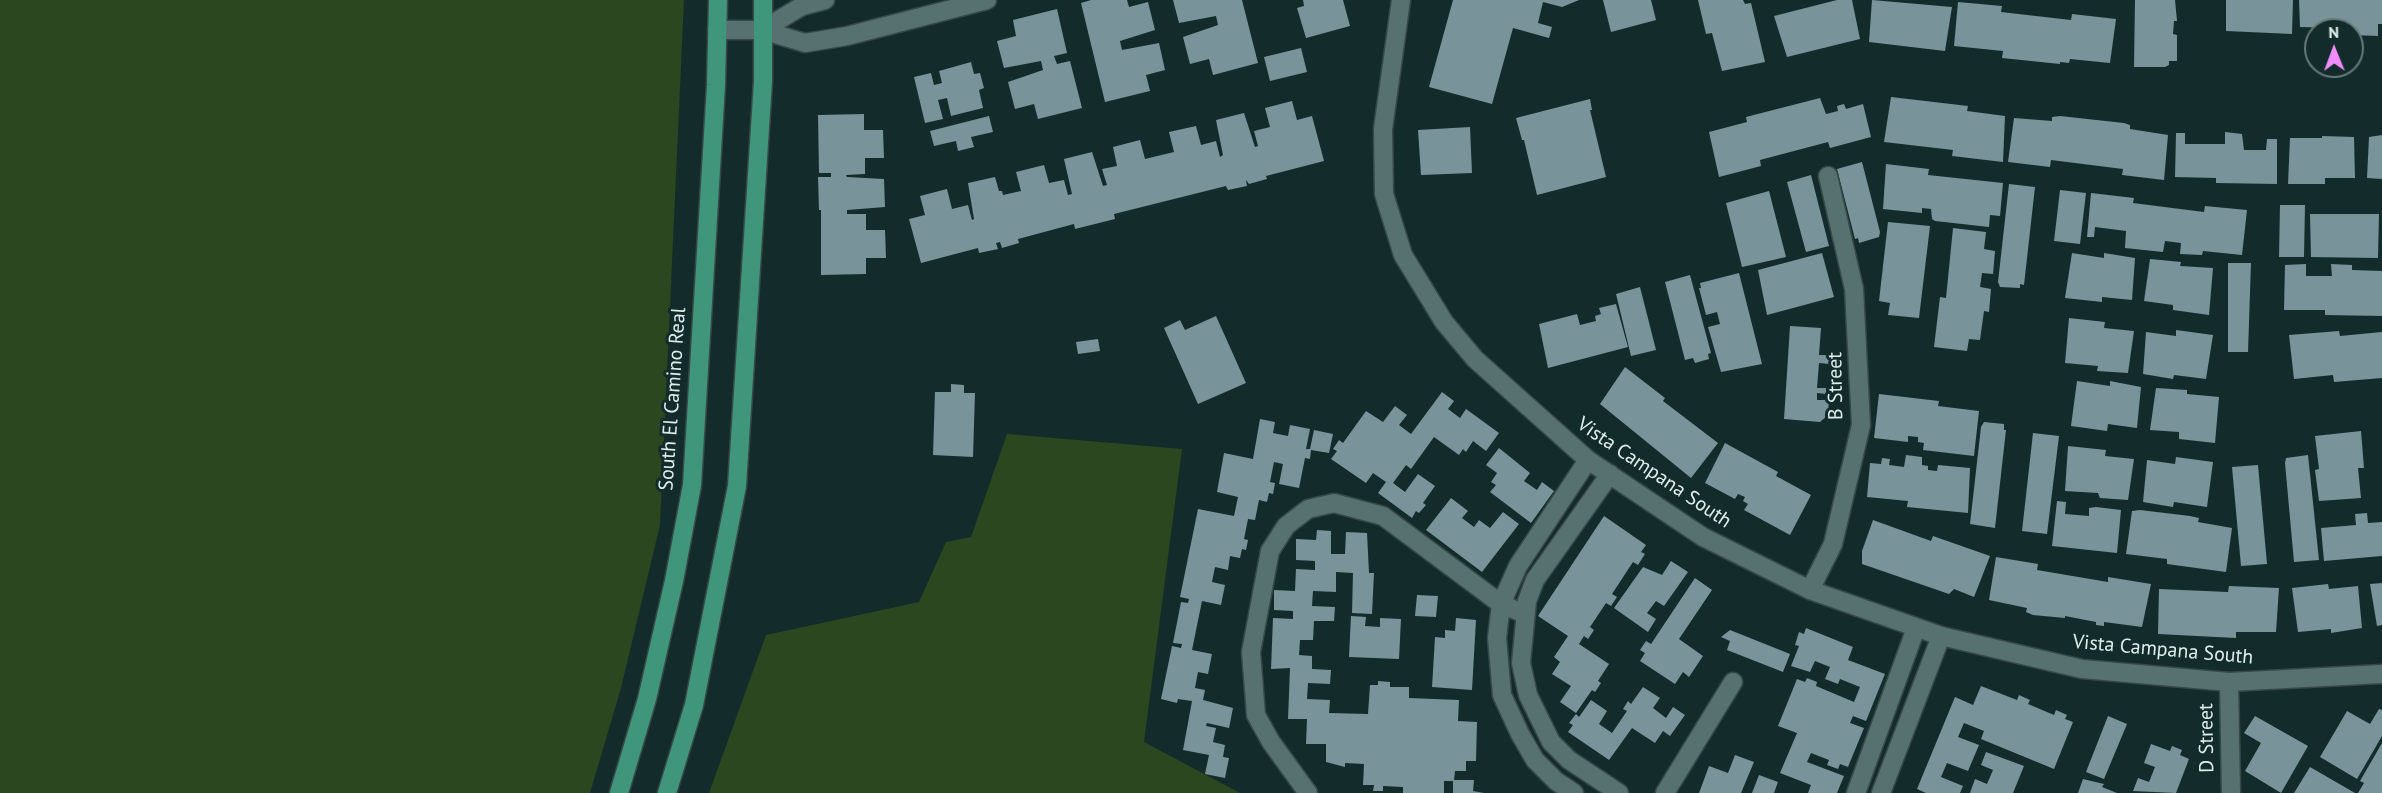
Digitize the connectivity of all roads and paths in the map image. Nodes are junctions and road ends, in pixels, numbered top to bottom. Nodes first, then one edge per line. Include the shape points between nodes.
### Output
1 (718, 0) edge
2 (763, 0) edge
3 (825, 0) edge
4 (987, 0) edge
5 (1401, 0) edge
6 (717, 30) junction
7 (762, 30) junction
8 (1828, 176) dead end
9 (1588, 460) junction
10 (1610, 474) junction
11 (1810, 590) junction
12 (1501, 604) junction
13 (1525, 614) junction
14 (1916, 628) junction
15 (1941, 636) junction
16 (2382, 674) edge
17 (1733, 682) dead end
18 (2229, 682) junction
19 (619, 793) edge
20 (667, 793) edge
21 (1308, 793) edge
22 (1574, 793) edge
23 (1619, 793) edge
24 (1665, 793) edge
25 (1856, 793) edge
26 (1881, 793) edge
27 (2231, 793) edge

1 - 6 main road, South El Camino Real
2 - 7 main road
3 - 7 street via 802,6
4 - 7 street via 805,44
5 - 9 street, Vista Campana South via 1383,129 1384,194 1403,255 1444,322 1475,359
6 - 7 street
6 - 19 main road, South El Camino Real via 717,86 692,485 647,699
7 - 20 main road via 763,81 737,486 694,705
8 - 11 street, B Street via 1854,289 1861,425 1833,544
9 - 10 street, Vista Campana South
9 - 12 street via 1521,560
10 - 11 street, Vista Campana South via 1702,537
10 - 13 street via 1535,580
11 - 14 street, Vista Campana South
12 - 13 street
12 - 21 street via 1383,516 1334,503 1308,509 1286,526 1270,551 1251,652 1256,715
12 - 22 street via 1497,638 1503,695 1535,760
13 - 23 street via 1521,663 1539,722 1569,760
14 - 15 street, Vista Campana South
14 - 25 street
15 - 18 street, Vista Campana South via 2082,669
15 - 26 street
16 - 18 street, Vista Campana South
17 - 24 street
18 - 27 street, D Street

